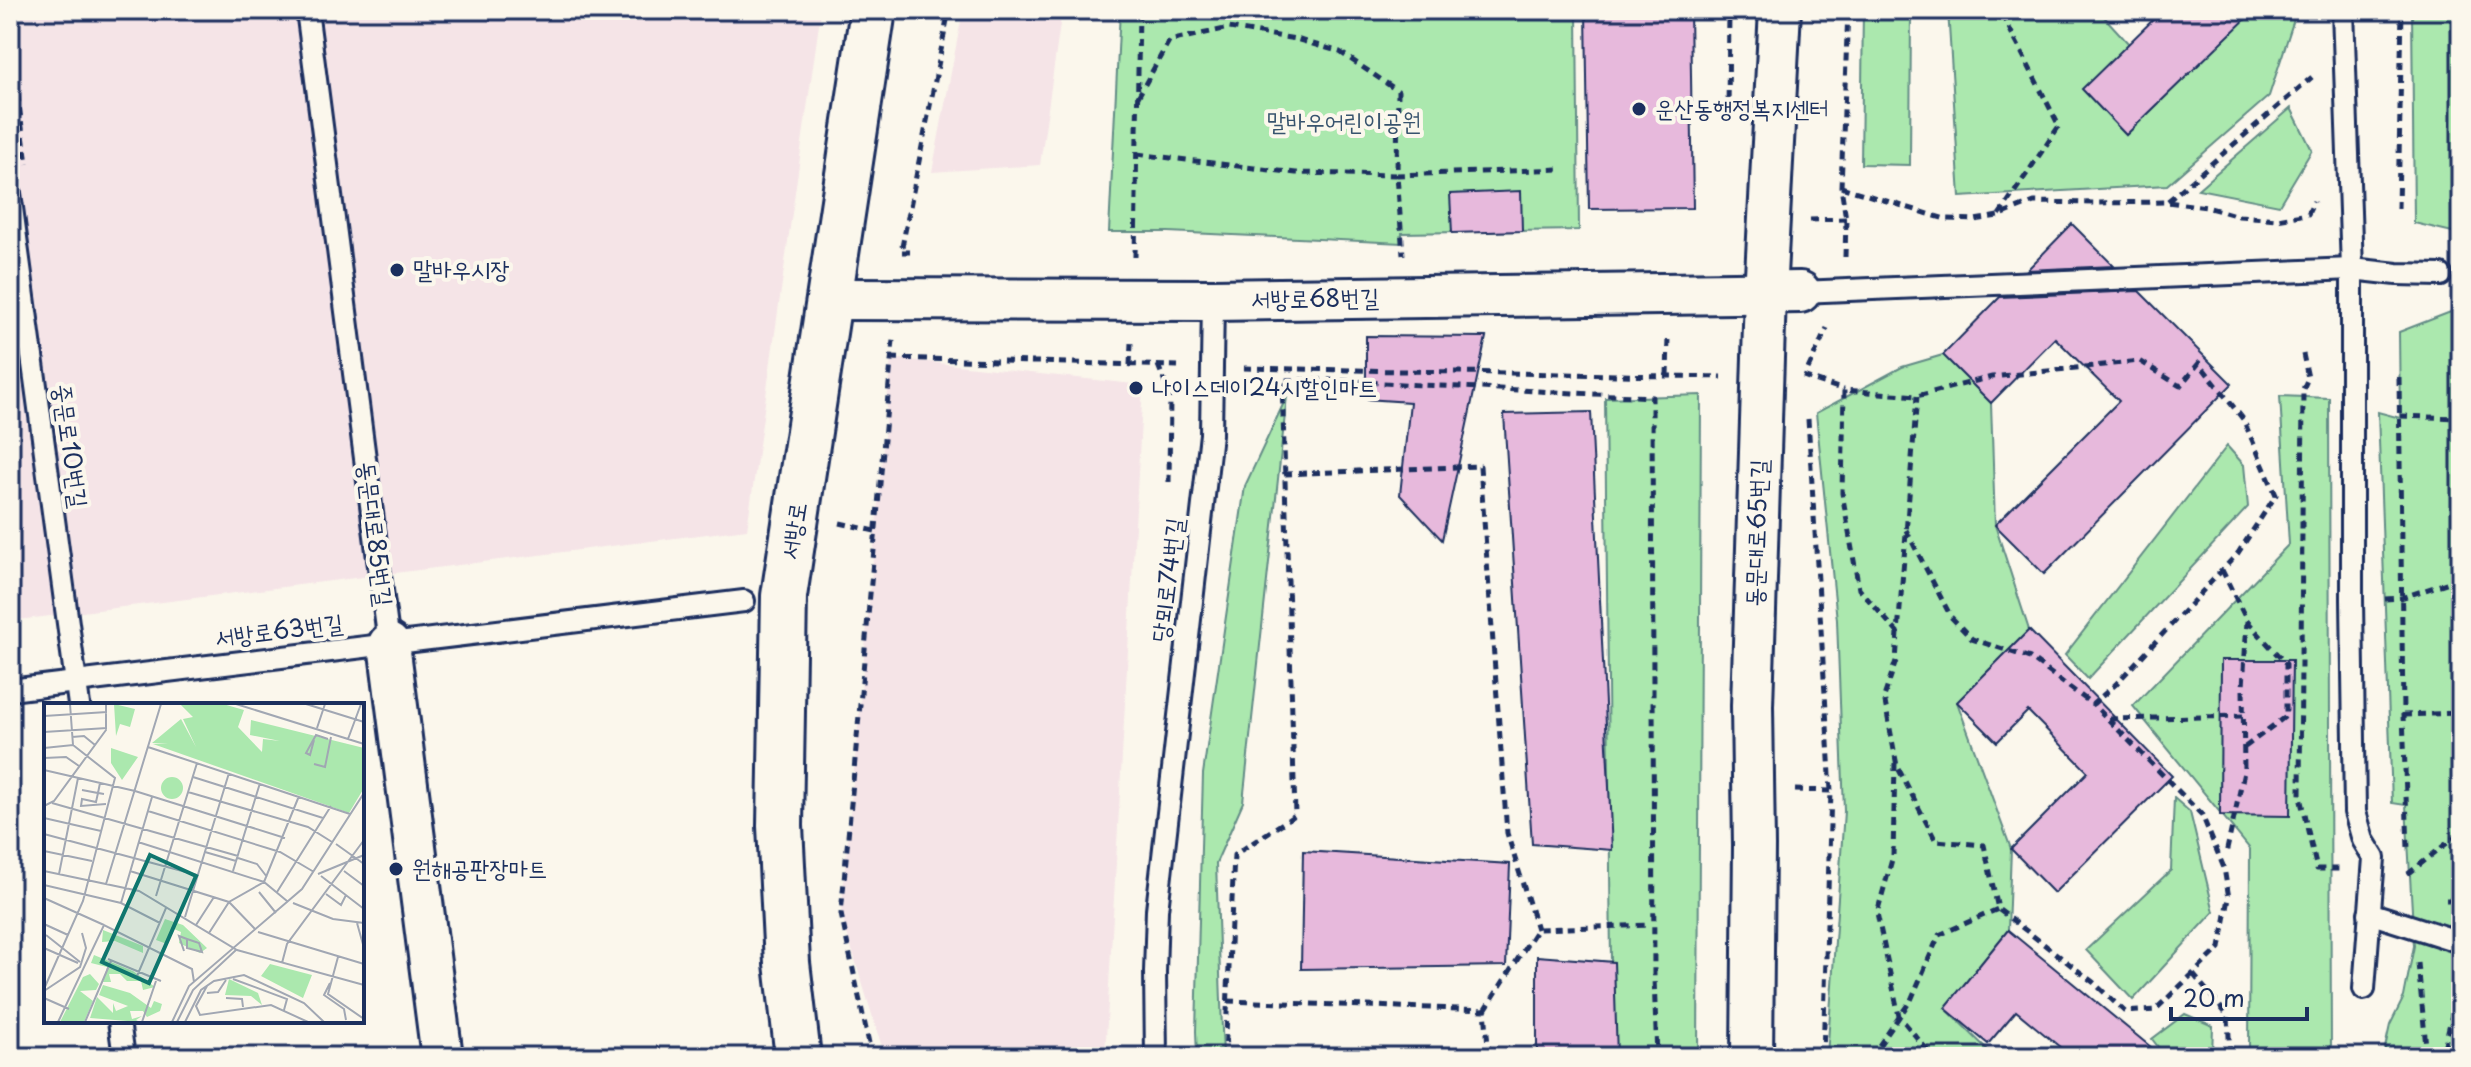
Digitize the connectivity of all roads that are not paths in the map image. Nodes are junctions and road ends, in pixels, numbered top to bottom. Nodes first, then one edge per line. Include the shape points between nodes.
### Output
1 (307, 10) edge
2 (873, 10) edge
3 (1780, 10) edge
4 (2343, 10) edge
5 (10, 193) edge
6 (2352, 269) junction
7 (2441, 275) dead end
8 (1782, 293) junction
9 (830, 299) junction
10 (1213, 300) junction
11 (744, 601) dead end
12 (389, 644) junction
13 (76, 683) junction
14 (10, 690) edge
15 (79, 703) edge
16 (2369, 913) junction
17 (2461, 940) edge
18 (2364, 989) dead end
19 (119, 1023) edge
20 (124, 1057) edge
21 (442, 1057) edge
22 (798, 1057) edge
23 (1156, 1057) edge
24 (1752, 1057) edge

1 - 12 lane, 동문대로85번길
2 - 9 main road, 서방로
3 - 8 street, 동문대로65번길
4 - 6 lane
5 - 13 lane, 중문로10번길
6 - 7 lane
6 - 8 lane
6 - 16 lane via 2355,812 2374,858
8 - 10 street, 서방로68번길
8 - 24 street, 동문대로65번길 via 1752,706
9 - 10 street, 서방로68번길
9 - 22 main road, 서방로 via 784,596 780,826
10 - 23 lane, 당뫼로74번길 via 1211,434 1157,910
11 - 12 lane, 서방로63번길
12 - 13 lane, 서방로63번길
12 - 21 street, 동문대로85번길
13 - 14 lane, 서방로63번길
13 - 15 lane, 중문로10번길
16 - 17 lane
16 - 18 lane
19 - 20 lane

